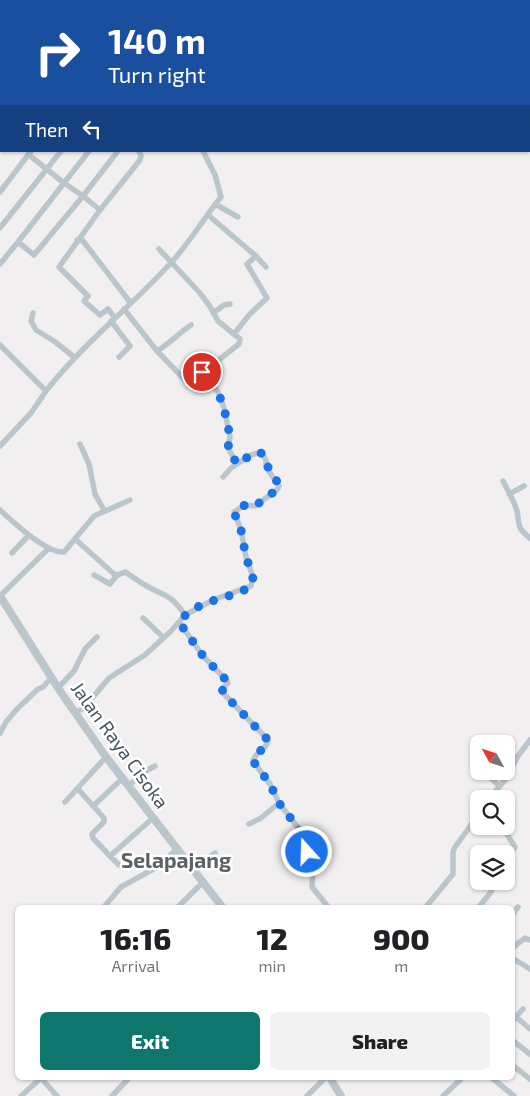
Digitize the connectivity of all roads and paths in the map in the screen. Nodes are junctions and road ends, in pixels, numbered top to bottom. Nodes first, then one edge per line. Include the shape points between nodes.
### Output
1 (60, 152) edge
2 (89, 152) edge
3 (117, 152) edge
4 (139, 152) edge
5 (203, 152) edge
6 (30, 153) edge
7 (47, 169) junction
8 (64, 183) junction
9 (0, 192) edge
10 (83, 196) junction
11 (215, 204) junction
12 (100, 210) junction
13 (208, 215) junction
14 (238, 216) dead end
15 (0, 228) edge
16 (77, 240) junction
17 (18, 242) junction
18 (159, 249) dead end
19 (256, 256) junction
20 (1, 262) edge
21 (172, 263) junction
22 (266, 267) dead end
23 (130, 302) junction
24 (230, 304) dead end
25 (124, 309) junction
26 (33, 313) dead end
27 (213, 313) junction
28 (113, 319) junction
29 (191, 325) dead end
30 (234, 334) junction
31 (0, 345) edge
32 (157, 351) junction
33 (74, 357) junction
34 (119, 358) dead end
35 (202, 372) junction
36 (46, 391) junction
37 (80, 444) dead end
38 (0, 446) edge
39 (237, 464) junction
40 (223, 477) dead end
41 (503, 481) dead end
42 (524, 486) dead end
43 (509, 494) junction
44 (130, 500) dead end
45 (0, 510) edge
46 (104, 510) junction
47 (29, 534) junction
48 (530, 538) edge
49 (75, 539) junction
50 (49, 548) junction
51 (12, 553) dead end
52 (94, 575) dead end
53 (117, 575) junction
54 (0, 596) edge
55 (185, 615) junction
56 (143, 618) dead end
57 (179, 622) junction
58 (97, 637) dead end
59 (163, 637) junction
60 (51, 678) junction
61 (58, 688) junction
62 (75, 712) junction
63 (0, 733) edge
64 (530, 740) edge
65 (106, 757) junction
66 (155, 766) dead end
67 (123, 778) junction
68 (493, 780) edge
69 (129, 786) junction
70 (499, 786) junction
71 (78, 789) junction
72 (496, 790) edge
73 (65, 802) dead end
74 (279, 803) junction
75 (93, 806) junction
76 (153, 818) junction
77 (249, 824) dead end
78 (470, 826) edge
79 (178, 848) junction
80 (215, 853) dead end
81 (110, 856) junction
82 (119, 865) dead end
83 (192, 868) junction
84 (203, 882) junction
85 (491, 890) edge
86 (432, 901) junction
87 (106, 905) edge
88 (179, 905) edge
89 (219, 905) edge
90 (327, 905) edge
91 (428, 905) edge
92 (434, 905) edge
93 (480, 905) edge
94 (518, 907) dead end
95 (515, 911) edge
96 (530, 940) edge
97 (515, 946) edge
98 (515, 960) edge
99 (530, 968) edge
100 (523, 1008) dead end
101 (515, 1017) edge
102 (530, 1029) edge
103 (515, 1042) edge
104 (530, 1054) edge
105 (515, 1067) edge
106 (530, 1079) edge
107 (39, 1080) edge
108 (43, 1080) edge
109 (127, 1080) edge
110 (323, 1080) edge
111 (331, 1080) edge
112 (460, 1080) edge
113 (494, 1080) edge
114 (24, 1095) edge
115 (56, 1096) edge
116 (112, 1096) edge
117 (307, 1096) edge
118 (341, 1096) edge
119 (443, 1096) edge
120 (514, 1096) edge

1 - 7 street
2 - 8 street
3 - 10 street
4 - 12 street via 140,160
5 - 11 street via 218,183 221,197
6 - 7 street
6 - 9 street
7 - 8 street
7 - 15 street
8 - 10 street
8 - 17 street
10 - 12 street
10 - 17 street via 34,255
11 - 13 street
11 - 14 street
12 - 16 street
13 - 19 street
13 - 21 street
16 - 23 street via 83,241
16 - 28 street via 59,267 88,296 84,301 100,315 108,309
17 - 20 street
18 - 21 street
19 - 22 street
19 - 30 street via 247,264 267,298
21 - 23 street
21 - 27 street
23 - 25 street
24 - 27 street
25 - 28 street
25 - 32 street
26 - 33 street via 31,321 36,330
27 - 30 street
28 - 33 street
28 - 34 street via 130,346
29 - 32 street
30 - 35 street via 240,339 239,344
31 - 36 street
32 - 35 street via 186,381
33 - 36 street
35 - 39 street via 218,392 230,436 228,448
36 - 38 street via 31,413
37 - 46 street via 89,464 95,494
39 - 40 street
39 - 55 street via 260,452 279,486 255,506 245,505 234,512 253,583 249,588 214,600
41 - 43 street
42 - 43 street
43 - 48 street via 518,513 517,521
44 - 46 street
45 - 47 street
46 - 49 street via 94,516
47 - 50 street
47 - 51 street
49 - 50 street via 64,552
49 - 53 street
50 - 54 street
52 - 53 street via 110,584
53 - 55 street via 125,572 166,595
54 - 60 street, Jalan Raya Cisoka
55 - 57 street
56 - 59 street
57 - 59 street
57 - 74 street via 203,656 227,681 222,689 224,694 268,740 268,745 254,756 253,761
58 - 61 street
59 - 62 street via 138,660 109,678 83,709
60 - 61 street, Jalan Raya Cisoka
60 - 63 street via 17,709
61 - 62 street, Jalan Raya Cisoka
62 - 65 street, Jalan Raya Cisoka
64 - 70 street
65 - 67 street, Jalan Raya Cisoka
65 - 71 street
66 - 69 street
67 - 69 street, Jalan Raya Cisoka
67 - 75 street
68 - 70 street
69 - 76 street, Jalan Raya Cisoka
70 - 72 street
71 - 73 street
71 - 75 street
74 - 77 street
74 - 90 street via 299,829 313,868 312,887
75 - 81 street via 105,820 92,832 93,838
76 - 79 street, Jalan Raya Cisoka
76 - 81 street
78 - 86 street via 453,852 453,874
79 - 83 street, Jalan Raya Cisoka
79 - 87 street via 157,867 121,887
80 - 83 street
81 - 82 street
83 - 84 street, Jalan Raya Cisoka
84 - 88 street
84 - 89 street, Jalan Raya Cisoka
85 - 93 street
86 - 91 street
86 - 92 street
94 - 95 street
96 - 97 street via 525,938
98 - 99 street
100 - 101 street
101 - 102 street
103 - 104 street
105 - 106 street
107 - 114 street
108 - 115 street
109 - 116 street
110 - 117 street
111 - 118 street
112 - 119 street
113 - 120 street

